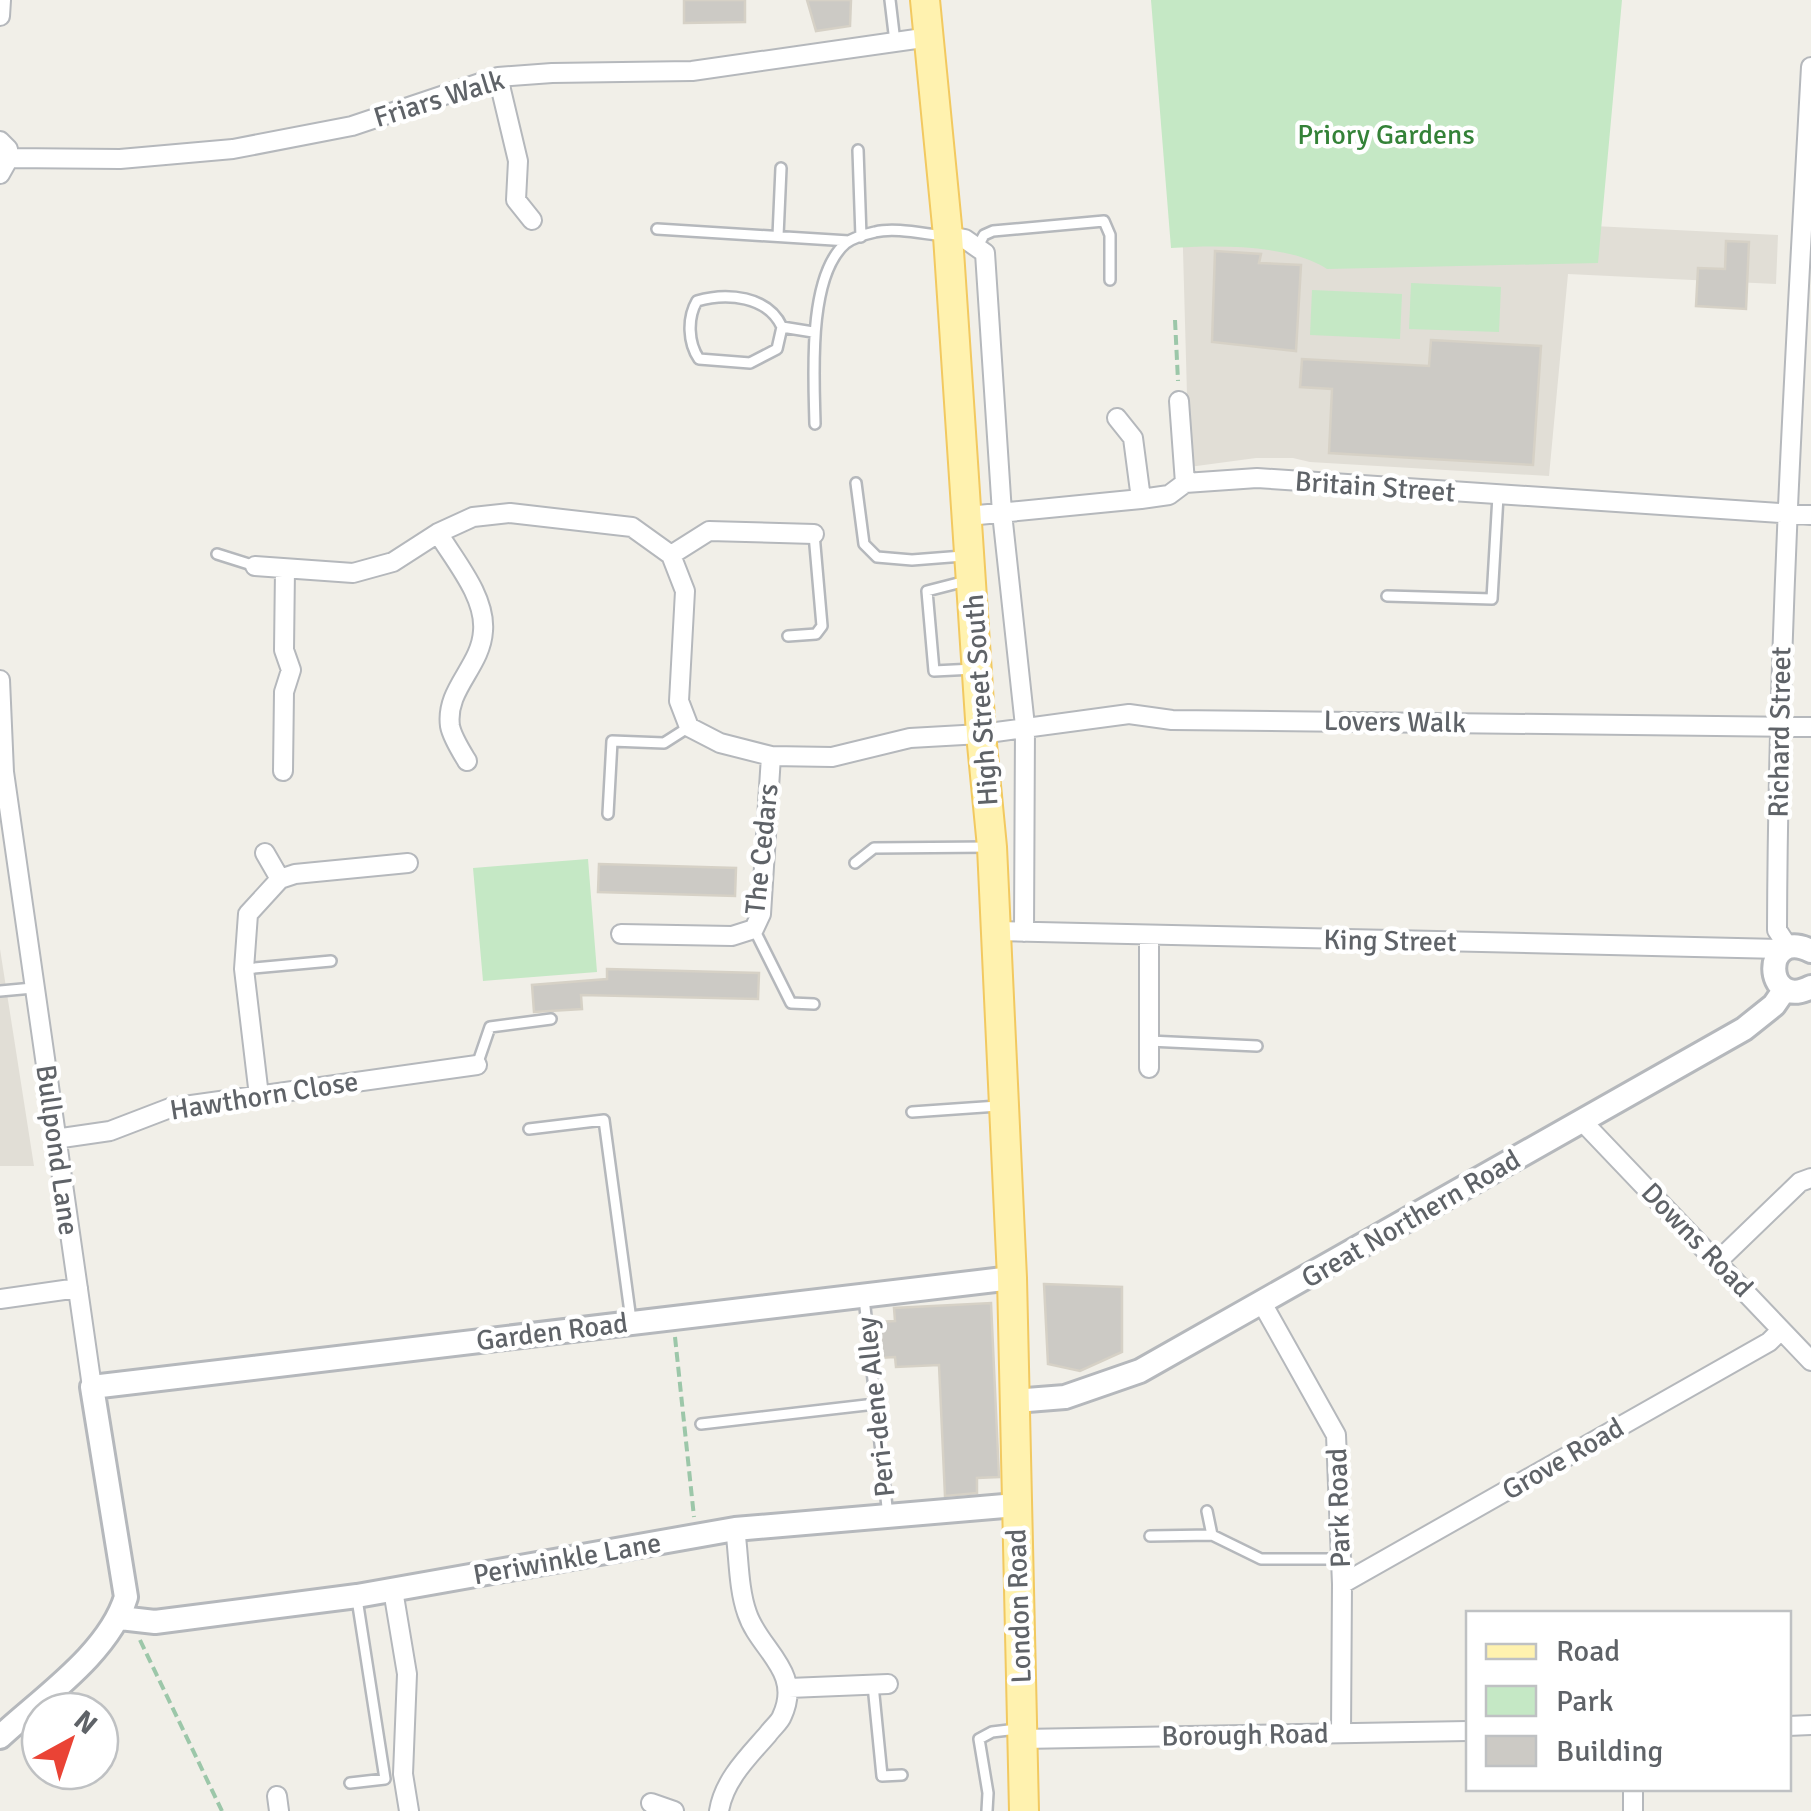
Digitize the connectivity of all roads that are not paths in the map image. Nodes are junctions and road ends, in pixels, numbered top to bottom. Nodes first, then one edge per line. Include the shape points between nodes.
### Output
1 (1, 0) edge
2 (890, 0) edge
3 (925, 0) edge
4 (0, 16) edge
5 (930, 36) junction
6 (894, 42) junction
7 (1811, 67) edge
8 (498, 78) junction
9 (858, 150) dead end
10 (3, 158) edge
11 (781, 168) dead end
12 (532, 220) dead end
13 (656, 228) dead end
14 (778, 236) junction
15 (948, 236) junction
16 (861, 237) junction
17 (849, 241) junction
18 (978, 246) junction
19 (1110, 280) dead end
20 (782, 327) junction
21 (814, 332) junction
22 (1180, 401) road end
23 (1116, 418) dead end
24 (815, 424) dead end
25 (856, 483) dead end
26 (1186, 484) junction
27 (1498, 496) junction
28 (1141, 499) junction
29 (1002, 513) junction
30 (1786, 513) junction
31 (1811, 515) edge
32 (968, 516) junction
33 (438, 532) junction
34 (814, 534) joint
35 (217, 554) dead end
36 (671, 554) junction
37 (255, 566) joint
38 (971, 568) junction
39 (285, 569) junction
40 (1387, 596) dead end
41 (788, 636) dead end
42 (977, 668) junction
43 (0, 680) edge
44 (1025, 726) junction
45 (689, 727) junction
46 (1779, 727) junction
47 (1811, 727) edge
48 (981, 734) junction
49 (770, 756) junction
50 (466, 761) dead end
51 (283, 771) dead end
52 (608, 814) dead end
53 (992, 847) junction
54 (265, 852) dead end
55 (855, 863) dead end
56 (408, 864) dead end
57 (280, 879) junction
58 (754, 928) junction
59 (1010, 932) junction
60 (621, 934) dead end
61 (1149, 936) junction
62 (1794, 949) edge
63 (330, 961) dead end
64 (244, 969) junction
65 (1811, 987) edge
66 (34, 988) junction
67 (1785, 989) junction
68 (0, 991) edge
69 (814, 1004) dead end
70 (552, 1019) dead end
71 (1149, 1041) junction
72 (1257, 1046) dead end
73 (476, 1065) joint
74 (1149, 1068) dead end
75 (259, 1096) junction
76 (1006, 1106) junction
77 (912, 1112) dead end
78 (1582, 1121) junction
79 (529, 1128) dead end
80 (55, 1140) junction
81 (1811, 1178) edge
82 (1718, 1260) junction
83 (1012, 1278) junction
84 (78, 1288) junction
85 (864, 1295) junction
86 (0, 1299) edge
87 (1262, 1303) junction
88 (632, 1322) junction
89 (1781, 1330) junction
90 (1811, 1361) edge
91 (92, 1387) junction
92 (1014, 1400) junction
93 (875, 1404) junction
94 (701, 1424) dead end
95 (1016, 1505) junction
96 (1207, 1511) dead end
97 (888, 1518) junction
98 (736, 1528) junction
99 (1212, 1535) junction
100 (1150, 1536) dead end
101 (1341, 1559) junction
102 (1342, 1584) junction
103 (393, 1590) junction
104 (356, 1596) junction
105 (120, 1618) junction
106 (881, 1684) joint
107 (789, 1688) junction
108 (1466, 1731) edge
109 (1341, 1733) junction
110 (1023, 1734) junction
111 (0, 1737) edge
112 (902, 1775) dead end
113 (350, 1783) dead end
114 (651, 1803) dead end
115 (409, 1811) edge
116 (674, 1811) edge
117 (720, 1811) edge
118 (987, 1811) edge
119 (1024, 1811) edge

1 - 4 street
2 - 6 lane
3 - 5 main road, High Street South
5 - 6 street, Friars Walk
5 - 15 main road, High Street South
6 - 8 street, Friars Walk via 692,71
7 - 30 street, Richard Street
8 - 10 street, Friars Walk via 352,126 233,149 120,159
8 - 12 street via 518,161 516,200
9 - 16 lane
11 - 14 lane
13 - 14 lane
14 - 17 lane
15 - 16 lane via 879,230
15 - 18 street
15 - 32 main road, High Street South
16 - 17 lane
17 - 21 lane via 823,288
18 - 19 lane via 994,230 1104,221
18 - 29 street via 984,253
20 - 20 lane via 768,306 708,297 693,307 691,347 699,359 750,364 777,349
20 - 21 lane
21 - 24 lane
22 - 26 street
23 - 28 street via 1133,438
25 - 38 lane via 864,544 877,557
26 - 27 street, Britain Street via 1256,478
26 - 28 street, Britain Street
27 - 30 street, Britain Street
27 - 40 lane via 1492,599
28 - 29 street, Britain Street
29 - 32 street, Britain Street
29 - 44 street
30 - 31 street, Britain Street
30 - 46 street, Richard Street
32 - 38 main road, High Street South
33 - 36 street via 473,517 510,513 632,527
33 - 39 street via 393,562 353,573
33 - 50 street via 478,600 483,631 452,698 450,728
34 - 36 street via 709,531
34 - 41 lane via 822,626 816,634
35 - 37 lane
36 - 45 street via 685,591 679,701
37 - 39 street
38 - 42 main road, High Street South
38 - 42 lane via 927,592 934,671
39 - 51 street via 284,650 291,670 284,692
42 - 48 main road, High Street South
43 - 66 street, Bullpond Lane via 4,772
44 - 46 street, Lovers Walk via 1130,714 1172,720
44 - 48 street, Lovers Walk
44 - 59 street
45 - 49 street, Lovers Walk
45 - 52 lane via 664,743 612,741
46 - 47 street, Lovers Walk
46 - 62 street, Richard Street via 1777,930
48 - 49 street, Lovers Walk via 910,738 832,756
48 - 53 main road, High Street South
49 - 58 street, The Cedars via 761,914
53 - 55 lane via 874,848
53 - 59 main road, High Street South
54 - 57 street
56 - 57 street
57 - 64 street via 248,914
58 - 60 street, The Cedars via 732,936
58 - 69 lane via 790,1003
59 - 61 street, King Street
59 - 76 main road, High Street South
61 - 62 street, King Street
61 - 71 street
62 - 67 street via 1774,961
63 - 64 lane
64 - 75 street
65 - 67 street
66 - 68 lane
66 - 80 street, Bullpond Lane
67 - 78 street, Great Northern Road via 1744,1029
70 - 73 lane via 490,1027
71 - 72 lane
71 - 74 street
73 - 75 street, Hawthorn Close
75 - 80 street, Hawthorn Close via 170,1108 110,1131
76 - 77 lane
76 - 83 main road, High Street South
78 - 82 street, Downs Road
78 - 87 street, Great Northern Road
79 - 88 lane via 604,1120
80 - 84 street, Bullpond Lane
81 - 82 street
82 - 89 street, Downs Road
83 - 85 street, Garden Road
83 - 92 main road, High Street South
84 - 86 street
84 - 91 street, Bullpond Lane
85 - 88 street, Garden Road
85 - 93 lane, Peri-dene Alley
87 - 92 street, Great Northern Road via 1140,1371 1065,1397
87 - 101 street, Park Road via 1336,1435
88 - 91 street, Garden Road
89 - 90 street, Downs Road
89 - 102 street, Grove Road
91 - 105 street, Bullpond Lane via 126,1597
92 - 95 main road, London Road
93 - 94 lane
93 - 97 lane, Peri-dene Alley
95 - 97 street, Periwinkle Lane
95 - 110 main road, London Road
96 - 99 lane
97 - 98 street, Periwinkle Lane
98 - 103 street, Periwinkle Lane
98 - 107 street via 745,1610
99 - 100 lane
99 - 101 lane via 1260,1559
101 - 102 street, Park Road
102 - 109 street, Park Road
103 - 104 street, Periwinkle Lane
103 - 115 street via 407,1674 403,1774
104 - 105 street, Periwinkle Lane via 158,1622
104 - 113 lane via 385,1778
105 - 111 street via 103,1642
106 - 107 street
106 - 112 lane via 882,1776
107 - 117 street via 782,1717 737,1768
108 - 109 street, Borough Road
109 - 110 street, Borough Road
110 - 118 lane via 992,1732 979,1740
110 - 119 main road, London Road
114 - 116 street

